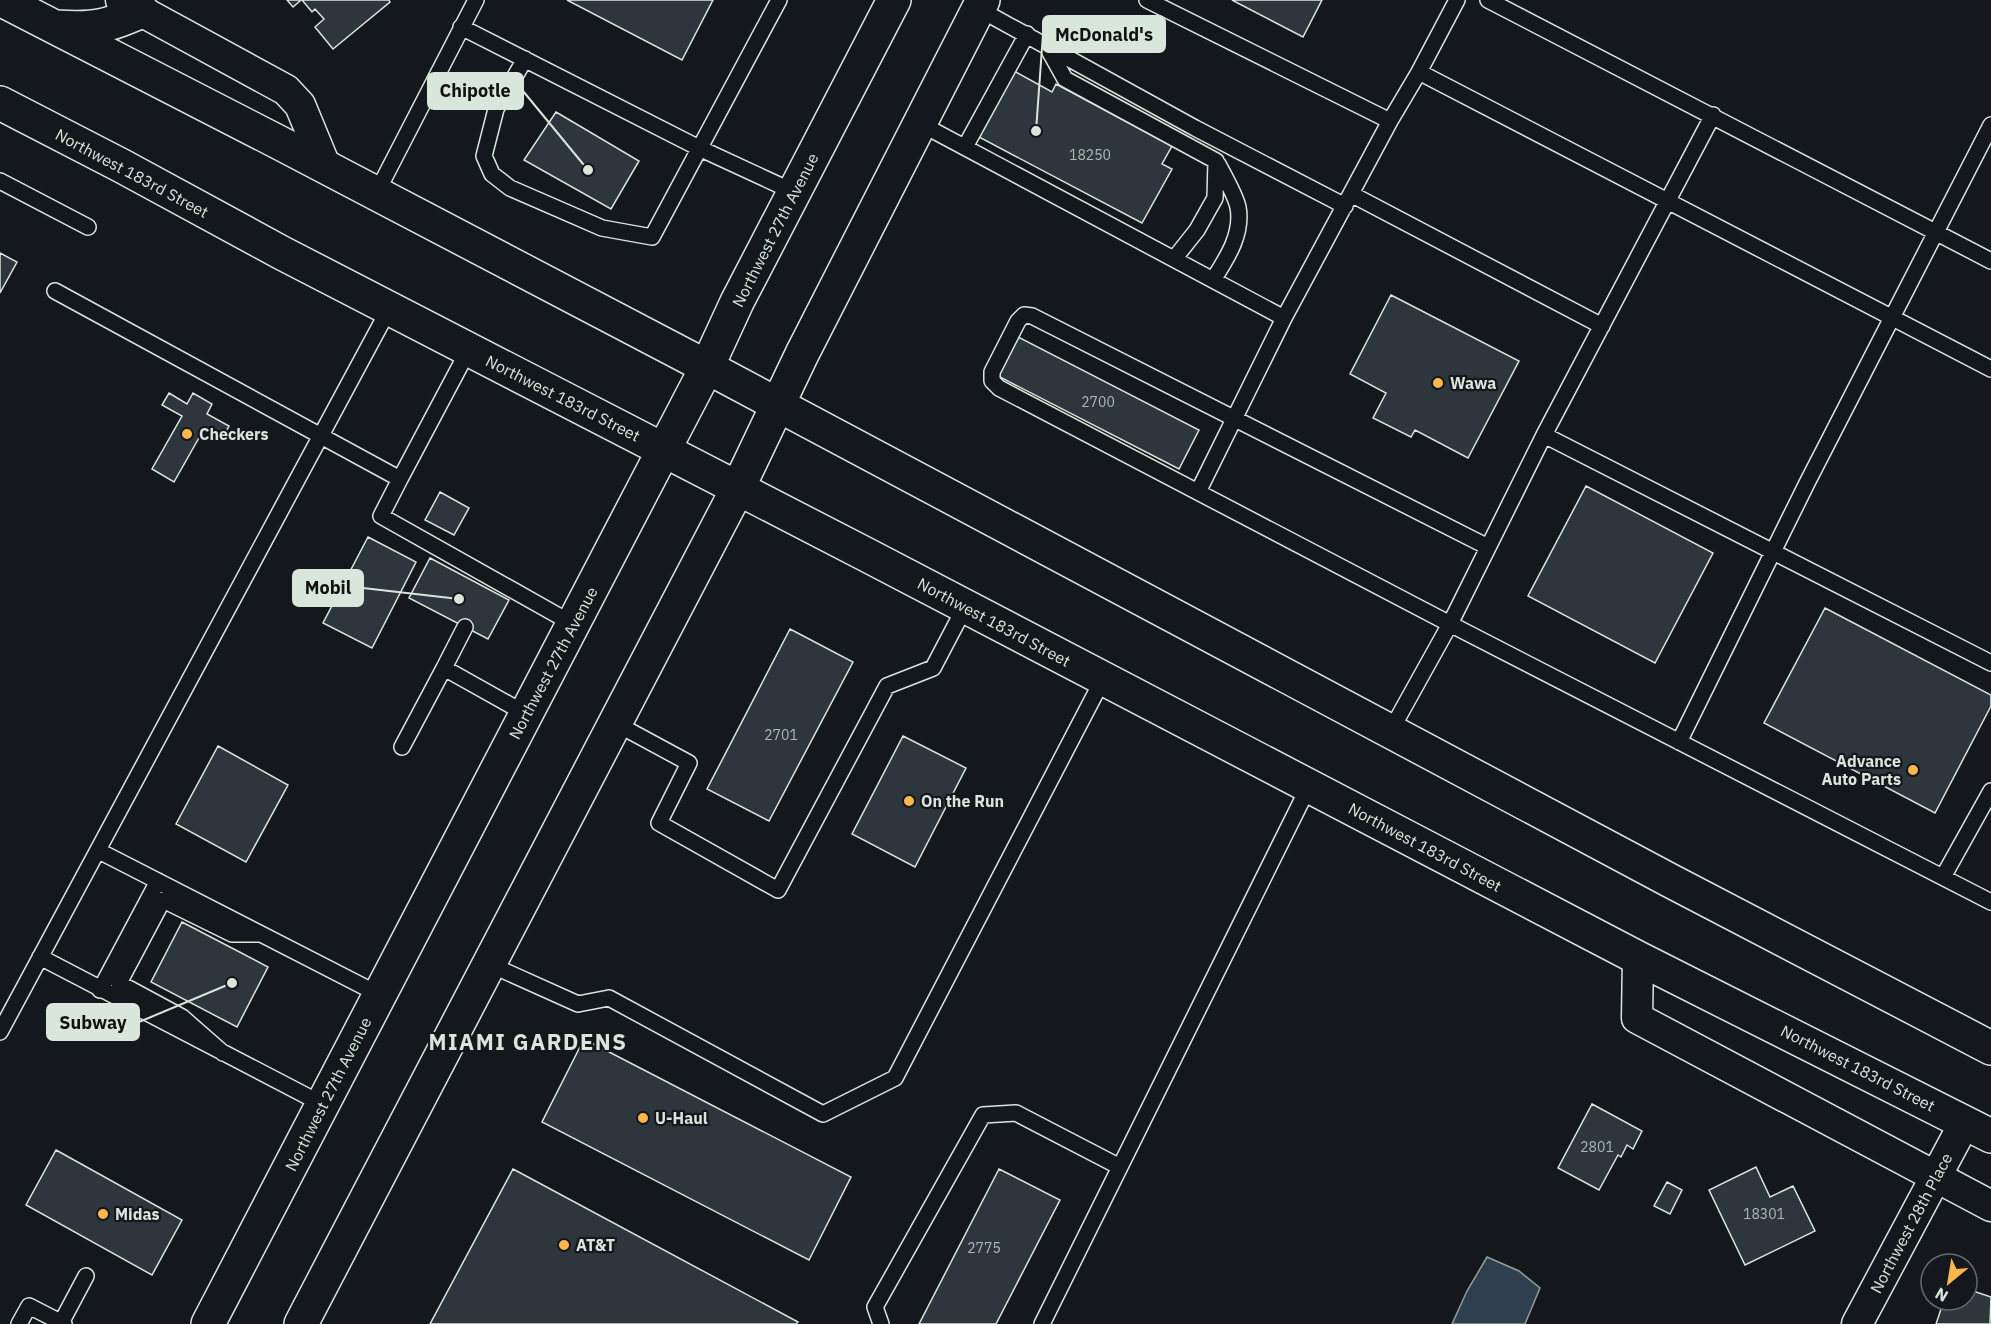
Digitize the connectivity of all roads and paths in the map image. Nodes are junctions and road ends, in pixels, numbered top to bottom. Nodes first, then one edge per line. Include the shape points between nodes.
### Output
1 (2, 0) edge
2 (476, 0) edge
3 (779, 0) edge
4 (894, 0) edge
5 (1147, 0) edge
6 (1457, 0) edge
7 (1488, 0) edge
8 (138, 4) edge
9 (981, 4) edge
10 (53, 27) junction
11 (461, 27) junction
12 (1027, 34) junction
13 (1046, 44) junction
14 (525, 59) junction
15 (1419, 72) junction
16 (0, 103) edge
17 (1713, 115) junction
18 (1390, 121) junction
19 (921, 123) junction
20 (1991, 125) edge
21 (965, 147) junction
22 (699, 148) junction
23 (1216, 161) junction
24 (326, 168) junction
25 (0, 181) edge
26 (794, 192) junction
27 (376, 194) junction
28 (1348, 200) junction
29 (1668, 200) junction
30 (88, 228) dead end
31 (1935, 233) junction
32 (1174, 259) junction
33 (1991, 261) edge
34 (1213, 280) junction
35 (55, 291) dead end
36 (389, 309) junction
37 (1284, 318) junction
38 (1892, 319) junction
39 (1602, 326) junction
40 (469, 349) junction
41 (707, 367) junction
42 (1991, 369) edge
43 (778, 406) junction
44 (1234, 419) junction
45 (321, 435) junction
46 (1544, 435) junction
47 (664, 450) junction
48 (400, 479) junction
49 (738, 488) junction
50 (1198, 492) junction
51 (1488, 547) junction
52 (1774, 552) junction
53 (965, 607) junction
54 (573, 624) junction
55 (1449, 624) junction
56 (465, 627) dead end
57 (1991, 663) edge
58 (444, 668) junction
59 (1103, 679) junction
60 (526, 714) junction
61 (615, 723) junction
62 (1390, 732) junction
63 (1679, 742) junction
64 (402, 747) dead end
65 (1309, 786) junction
66 (1991, 791) edge
67 (99, 851) junction
68 (1943, 877) junction
69 (158, 881) junction
70 (1991, 902) edge
71 (260, 934) junction
72 (40, 957) junction
73 (1638, 958) junction
74 (489, 964) junction
75 (100, 990) junction
76 (380, 995) junction
77 (0, 1032) edge
78 (1991, 1048) edge
79 (223, 1053) junction
80 (322, 1104) junction
81 (1978, 1129) edge
82 (1120, 1167) junction
83 (1935, 1177) junction
84 (1991, 1206) edge
85 (86, 1276) dead end
86 (62, 1323) edge
87 (19, 1324) edge
88 (208, 1324) edge
89 (301, 1324) edge
90 (881, 1324) edge
91 (1042, 1324) edge
92 (1857, 1324) edge

1 - 10 main road
2 - 11 lane
3 - 22 lane
4 - 26 main road, Northwest 27th Avenue
5 - 18 lane
6 - 15 lane
7 - 17 lane
8 - 10 main road via 112,24 85,29
8 - 24 street via 286,90 300,105
9 - 12 lane
9 - 19 main road
10 - 24 main road
11 - 14 lane
11 - 27 lane
12 - 13 lane
12 - 21 lane
13 - 23 lane via 1065,79
13 - 28 lane via 1195,128
14 - 22 lane
14 - 22 lane via 496,108 484,156 492,174 510,188 602,228 652,237
15 - 18 lane
15 - 29 lane
16 - 36 main road, Northwest 183rd Street
17 - 29 lane
17 - 31 lane
18 - 28 lane
19 - 21 lane
19 - 43 main road
20 - 31 lane
21 - 32 lane
22 - 26 lane
23 - 32 lane via 1215,198
23 - 34 lane via 1238,207 1237,235
24 - 27 main road
25 - 30 lane
26 - 41 main road, Northwest 27th Avenue
27 - 41 main road
28 - 37 lane
28 - 39 lane
29 - 38 lane
29 - 39 lane
31 - 33 lane
31 - 38 lane
32 - 34 lane
34 - 37 lane
35 - 45 lane
36 - 40 main road, Northwest 183rd Street
36 - 45 lane
37 - 44 lane
38 - 42 lane
38 - 52 lane
39 - 46 lane
40 - 47 main road, Northwest 183rd Street
40 - 48 lane
41 - 43 main road
41 - 47 main road, Northwest 27th Avenue
43 - 49 main road
43 - 62 main road
44 - 50 lane
44 - 50 lane via 1032,316 1024,315 1018,321 992,372 992,381 999,388
44 - 51 lane
45 - 48 lane
45 - 67 lane
46 - 51 lane
46 - 52 lane
47 - 49 main road, Northwest 183rd Street
47 - 54 main road, Northwest 27th Avenue
48 - 54 lane via 381,516 488,582
49 - 53 main road, Northwest 183rd Street
49 - 61 main road
50 - 55 lane
51 - 55 lane
52 - 57 lane
52 - 63 lane
53 - 59 main road, Northwest 183rd Street
53 - 61 lane via 933,668 887,686 778,890 659,823 689,763
54 - 60 main road, Northwest 27th Avenue
55 - 62 lane
55 - 63 lane
56 - 58 lane
58 - 60 lane
58 - 64 lane
59 - 65 main road, Northwest 183rd Street
59 - 74 lane via 896,1078 822,1114 609,998 578,1004
60 - 76 main road, Northwest 27th Avenue
61 - 74 main road
62 - 78 main road
63 - 68 lane
65 - 73 main road, Northwest 183rd Street
65 - 82 lane
66 - 68 lane
67 - 69 lane
67 - 72 lane
68 - 70 lane
69 - 71 lane
69 - 75 lane
71 - 76 lane
71 - 79 lane via 232,934 163,900 119,983 182,1017
72 - 75 lane
72 - 77 lane
73 - 81 main road, Northwest 183rd Street
73 - 83 street via 1637,1018
74 - 89 main road
75 - 79 lane
76 - 80 main road, Northwest 27th Avenue
79 - 80 lane
80 - 88 main road, Northwest 27th Avenue
81 - 83 street, Northwest 28th Place
82 - 90 lane via 1016,1113 983,1114 875,1307
82 - 91 lane
83 - 84 street
83 - 92 street, Northwest 28th Place
85 - 86 lane
86 - 87 lane via 29,1306

